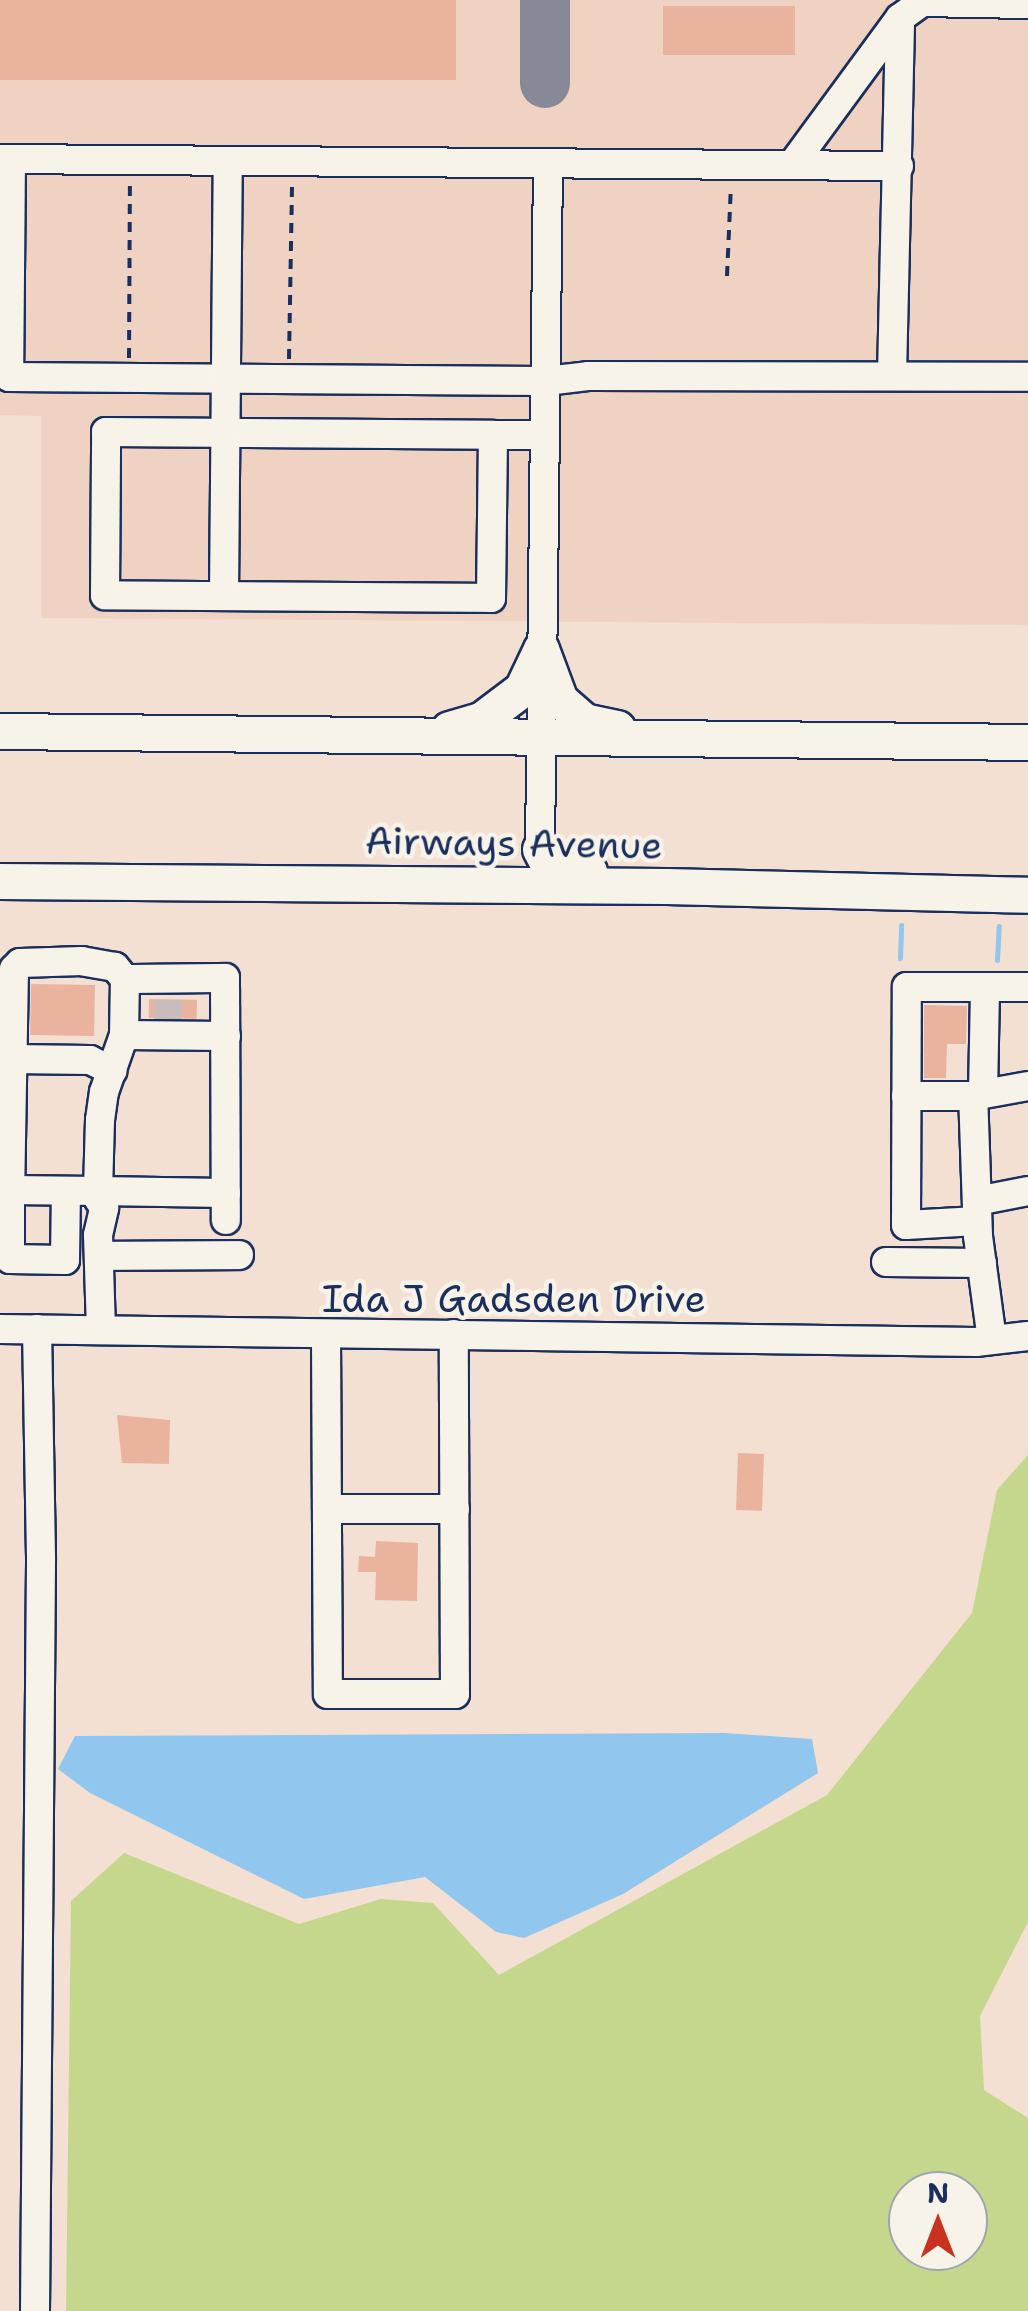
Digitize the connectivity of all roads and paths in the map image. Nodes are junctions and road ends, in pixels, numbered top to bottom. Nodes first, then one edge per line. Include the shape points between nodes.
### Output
1 (1028, 4) edge
2 (900, 18) junction
3 (5, 159) edge
4 (130, 160) junction
5 (228, 161) junction
6 (292, 161) junction
7 (548, 163) junction
8 (731, 164) junction
9 (792, 165) junction
10 (898, 166) junction
11 (727, 276) dead end
12 (4, 324) edge
13 (892, 376) junction
14 (1028, 377) edge
15 (129, 378) junction
16 (225, 378) junction
17 (290, 379) junction
18 (546, 381) junction
19 (225, 433) junction
20 (492, 434) junction
21 (545, 435) junction
22 (224, 596) junction
23 (541, 650) junction
24 (0, 731) edge
25 (431, 734) junction
26 (652, 736) junction
27 (542, 738) junction
28 (1028, 742) edge
29 (540, 848) junction
30 (0, 882) edge
31 (473, 885) junction
32 (666, 886) junction
33 (1028, 895) edge
34 (124, 979) junction
35 (984, 987) junction
36 (1028, 987) edge
37 (168, 1009) junction
38 (124, 1035) junction
39 (226, 1036) junction
40 (12, 1059) junction
41 (113, 1070) junction
42 (1028, 1086) edge
43 (978, 1095) junction
44 (906, 1096) junction
45 (10, 1190) junction
46 (66, 1191) junction
47 (1028, 1191) edge
48 (98, 1194) junction
49 (977, 1211) junction
50 (99, 1245) junction
51 (240, 1256) dead end
52 (886, 1262) dead end
53 (982, 1263) junction
54 (0, 1329) edge
55 (37, 1329) junction
56 (101, 1330) junction
57 (454, 1334) junction
58 (326, 1336) junction
59 (1028, 1336) edge
60 (992, 1340) junction
61 (327, 1509) junction
62 (455, 1509) junction
63 (34, 2311) edge

1 - 2 street via 922,2
2 - 9 street
2 - 10 street
3 - 4 street
3 - 12 street
4 - 5 street
4 - 15 path
5 - 6 street
5 - 16 street
6 - 7 street
6 - 17 path
7 - 8 street
7 - 18 street
8 - 9 street
8 - 11 path
9 - 10 street
10 - 13 street
12 - 15 street via 8,377
13 - 14 street
13 - 18 street
15 - 16 street
16 - 17 street
16 - 19 street
17 - 18 street
18 - 21 street
19 - 20 street
19 - 22 street
19 - 22 street via 106,432 105,595
20 - 21 street
20 - 22 street via 491,598
21 - 23 street
23 - 25 main road via 522,689 481,720
23 - 26 main road via 560,700 584,721
23 - 27 street
24 - 25 main road
25 - 27 main road
26 - 27 main road
26 - 28 main road
27 - 29 street
29 - 31 main road via 520,870
29 - 32 main road via 547,862 566,870 622,872
30 - 31 main road, Airways Avenue
31 - 32 main road, Airways Avenue
32 - 33 main road, Airways Avenue
34 - 37 street
34 - 38 street
34 - 40 street via 115,967 82,961 20,963 14,968
35 - 36 street
35 - 43 street
35 - 44 street via 907,987
37 - 38 street
37 - 39 street
37 - 39 street via 225,978
38 - 41 street
39 - 48 street via 226,1206
40 - 41 street via 90,1060
40 - 45 street
41 - 48 street via 100,1120
42 - 43 street
43 - 44 street
43 - 49 street
44 - 49 street via 906,1224
45 - 46 street
45 - 46 street via 10,1259 65,1260
46 - 48 street
47 - 49 street
48 - 50 street via 92,1228
49 - 53 street
50 - 51 street
50 - 56 street
52 - 53 street
53 - 60 street
54 - 55 street, Ida J Gadsden Drive
55 - 56 street, Ida J Gadsden Drive
55 - 63 street
56 - 58 street, Ida J Gadsden Drive
57 - 58 street, Ida J Gadsden Drive
57 - 60 street, Ida J Gadsden Drive
57 - 62 street
58 - 61 street
59 - 60 street, Ida J Gadsden Drive
61 - 62 street
61 - 62 street via 328,1694 455,1694

